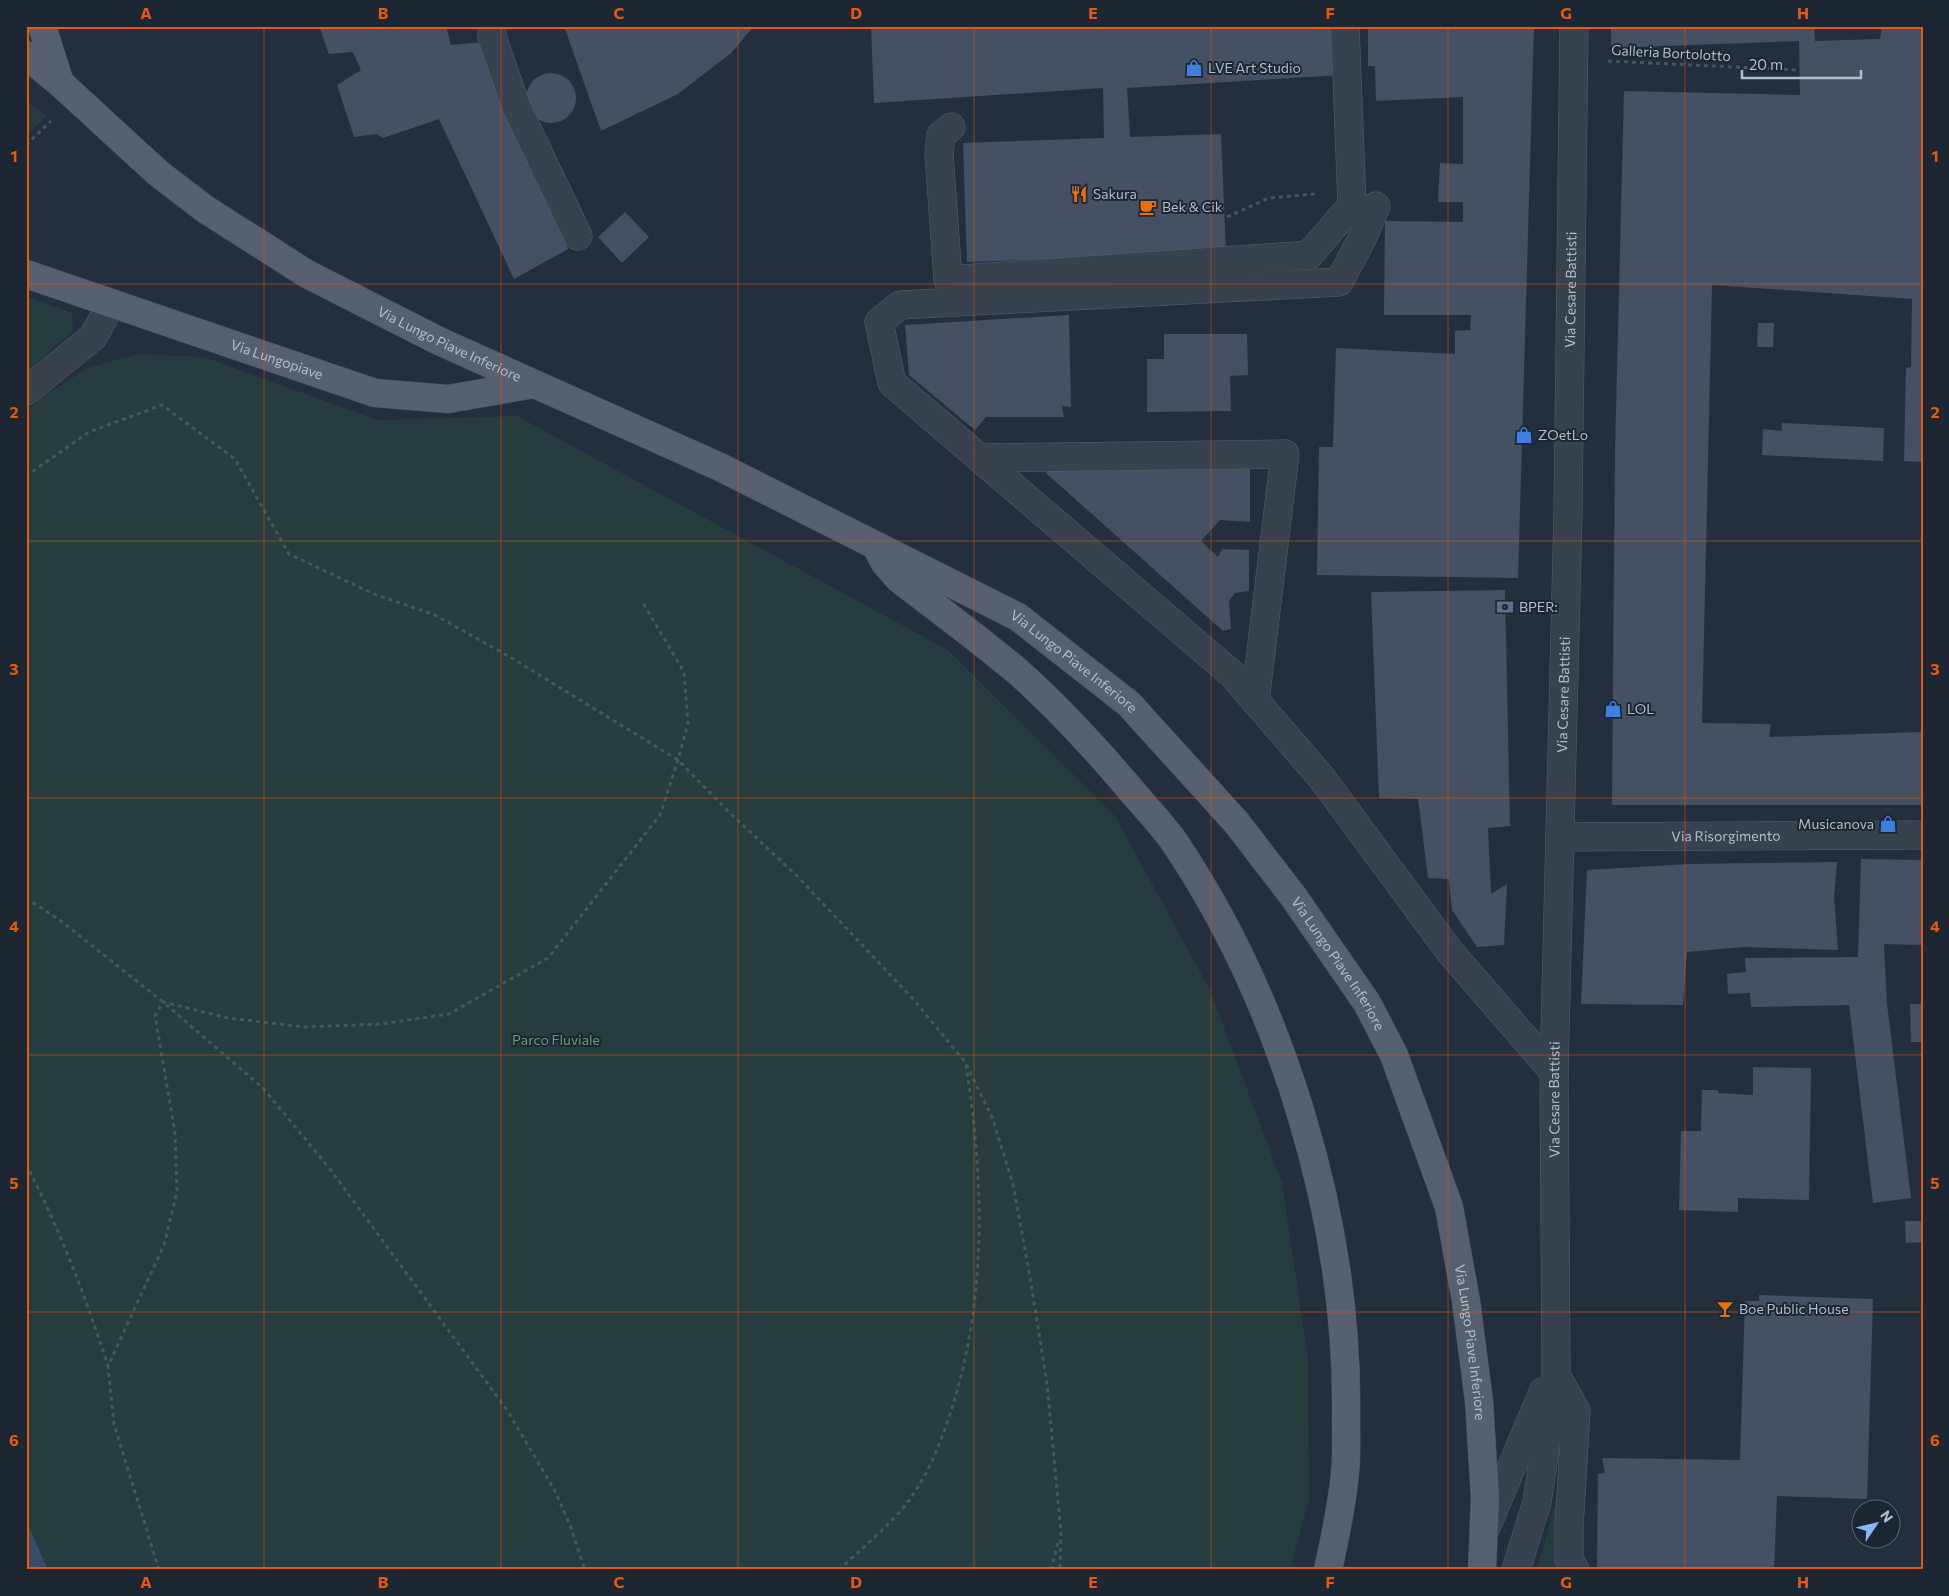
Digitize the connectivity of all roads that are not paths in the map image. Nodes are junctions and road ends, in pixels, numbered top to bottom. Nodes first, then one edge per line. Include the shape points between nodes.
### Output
1 (42, 26) edge
2 (492, 26) edge
3 (1345, 26) edge
4 (1574, 26) edge
5 (26, 55) edge
6 (60, 83) junction
7 (951, 127) dead end
8 (1364, 206) junction
9 (578, 236) dead end
10 (26, 274) edge
11 (112, 303) junction
12 (534, 384) junction
13 (26, 391) edge
14 (980, 458) junction
15 (876, 546) junction
16 (1256, 701) junction
17 (1923, 835) edge
18 (1560, 837) junction
19 (1554, 1072) junction
20 (1555, 1369) junction
21 (1485, 1530) junction
22 (1328, 1570) edge
23 (1482, 1570) edge
24 (1516, 1570) edge
25 (1575, 1570) edge

1 - 6 main road, Via Lungo Piave Inferiore
2 - 9 street via 492,37 516,106
3 - 8 street
4 - 18 street, Via Cesare Battisti
5 - 6 main road, Via Lungo Piave Inferiore
6 - 12 main road, Via Lungo Piave Inferiore via 158,173 260,246 368,306
7 - 8 street via 941,135 939,153 948,280 1309,255
8 - 14 street via 1363,237 1339,282 900,305 879,322 892,383
10 - 11 main road, Via Lungopiave
11 - 12 main road, Via Lungopiave via 376,393 448,399
11 - 13 street via 93,337
12 - 15 main road, Via Lungo Piave Inferiore via 720,468
14 - 16 street via 1233,674
14 - 16 street via 1285,454
15 - 21 main road, Via Lungo Piave Inferiore via 1018,617 1129,704 1236,822 1293,896 1367,1003 1394,1055 1449,1207 1466,1301 1478,1401
15 - 22 main road via 885,563 899,578 1017,672 1116,772 1172,838 1216,911 1249,979 1279,1050 1303,1120 1326,1209 1342,1298 1347,1387 1346,1472
16 - 19 street via 1321,777 1450,952
17 - 18 street, Via Risorgimento
18 - 19 street, Via Cesare Battisti
19 - 20 street, Via Cesare Battisti
20 - 21 street, Via Cesare Battisti
20 - 24 street, Via Cesare Battisti via 1537,1502
20 - 25 street, Via Cesare Battisti via 1576,1411 1569,1528 1569,1558
21 - 23 main road, Via Lungo Piave Inferiore

